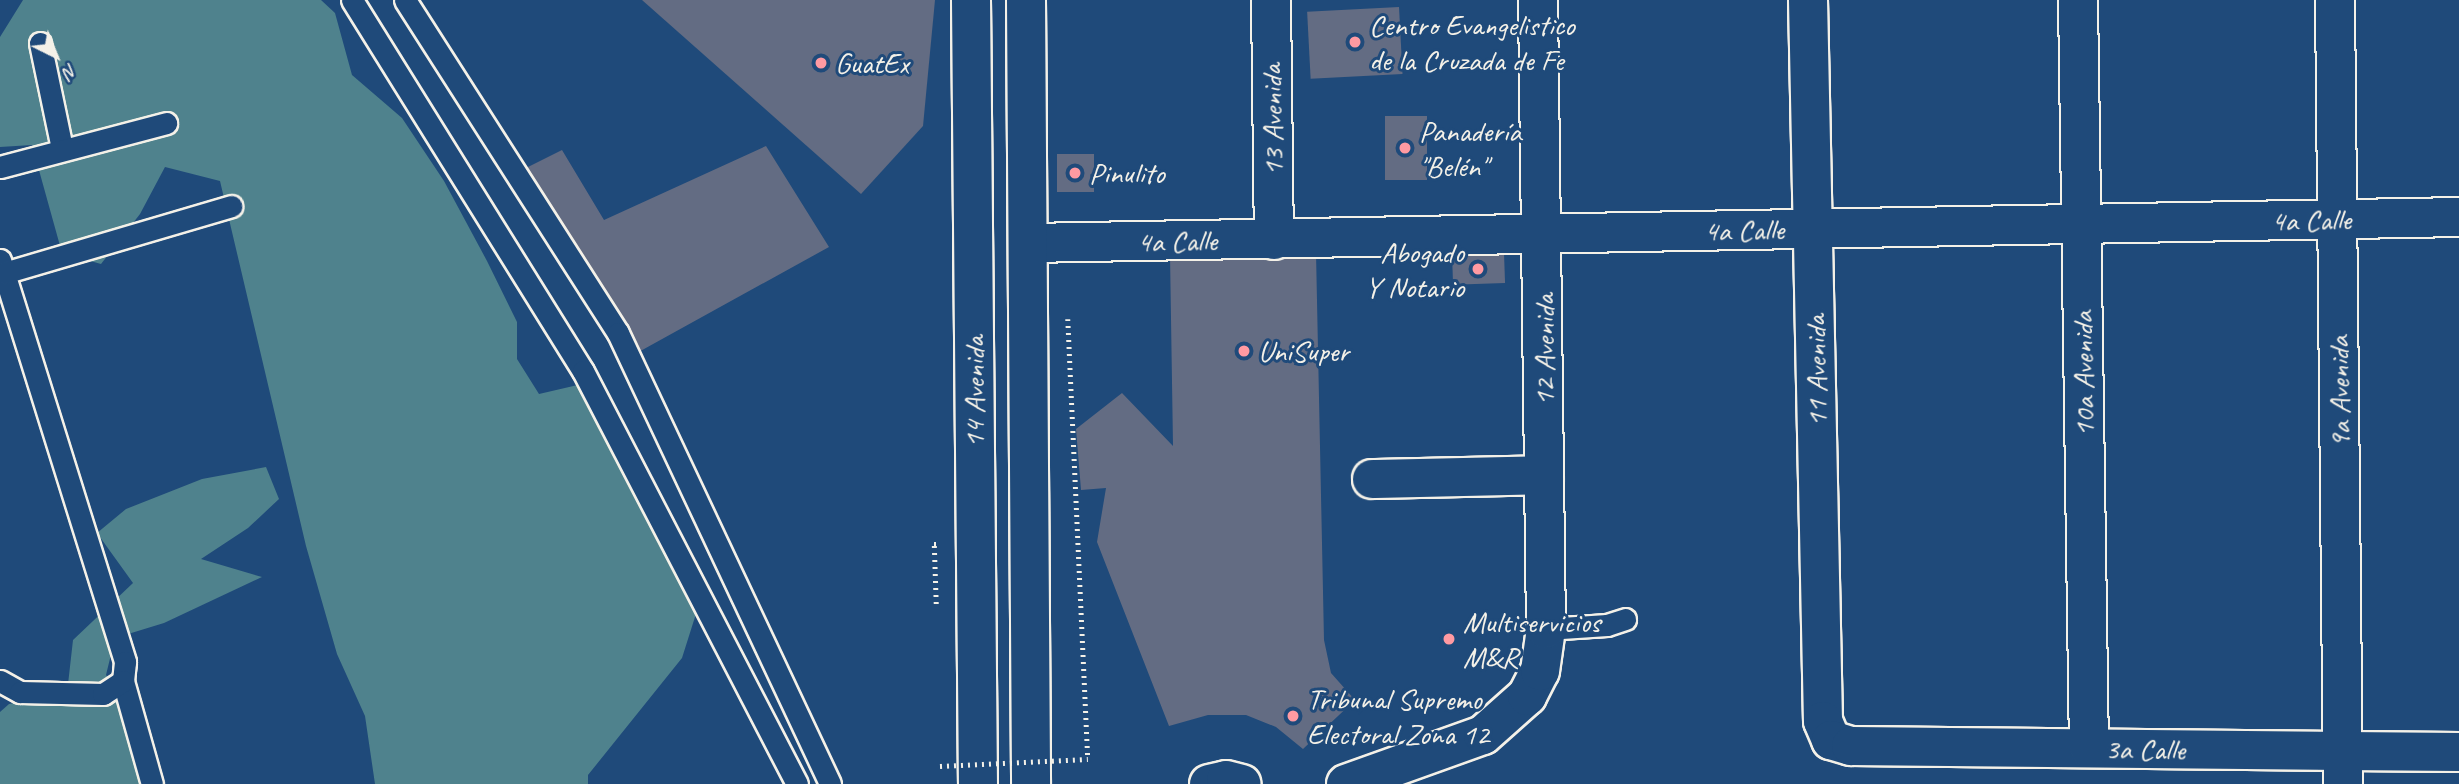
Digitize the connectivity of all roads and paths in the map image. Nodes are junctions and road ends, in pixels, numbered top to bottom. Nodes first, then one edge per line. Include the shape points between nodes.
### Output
1 (352, 0) edge
2 (405, 0) edge
3 (971, 0) edge
4 (1026, 0) edge
5 (1271, 0) edge
6 (1538, 0) edge
7 (1808, 0) edge
8 (2078, 0) edge
9 (2335, 0) edge
10 (40, 43) dead end
11 (166, 123) dead end
12 (62, 148) junction
13 (0, 167) edge
14 (231, 206) dead end
15 (2459, 217) edge
16 (2337, 219) junction
17 (2081, 224) junction
18 (1814, 229) junction
19 (1543, 234) junction
20 (1274, 240) junction
21 (1029, 243) junction
22 (2, 266) edge
23 (1030, 318) junction
24 (1544, 475) junction
25 (1372, 479) dead end
26 (1625, 619) dead end
27 (1546, 629) junction
28 (0, 681) edge
29 (122, 681) junction
30 (1831, 740) joint
31 (2089, 748) junction
32 (2459, 752) edge
33 (940, 766) dead end
34 (2343, 767) edge
35 (1362, 782) edge
36 (152, 784) edge
37 (797, 784) edge
38 (830, 784) edge
39 (978, 784) edge
40 (1031, 784) edge
41 (1209, 784) edge
42 (1242, 784) edge

1 - 37 lane via 583,370
2 - 38 lane via 618,333
3 - 39 street, 14 Avenida
4 - 21 street, 14 Avenida
5 - 20 street, 13 Avenida
6 - 19 street, 12 Avenida
7 - 18 street, 11 Avenida
8 - 17 street, 10a Avenida
9 - 16 street, 9a Avenida
10 - 12 lane
11 - 12 lane
12 - 13 lane
14 - 22 lane
15 - 16 street, 4a Calle
16 - 17 street, 4a Calle
16 - 34 street, 9a Avenida
17 - 18 street, 4a Calle
17 - 31 street, 10a Avenida
18 - 19 street, 4a Calle
18 - 30 street, 11 Avenida via 1822,721
19 - 20 street, 4a Calle
19 - 24 street, 12 Avenida
20 - 21 street, 4a Calle
21 - 23 street, 14 Avenida
22 - 29 lane via 125,662
23 - 33 path, bridge via 1068,315 1088,759
23 - 40 street, 14 Avenida
24 - 25 street
24 - 27 street, 12 Avenida
26 - 27 lane via 1606,625
27 - 35 street, 12 Avenida via 1540,671 1527,696 1483,735
28 - 29 lane via 20,692 103,694
29 - 36 lane
30 - 31 street, 3a Calle via 1851,746
31 - 34 street, 3a Calle
32 - 34 street, 3a Calle
41 - 42 street via 1226,780

